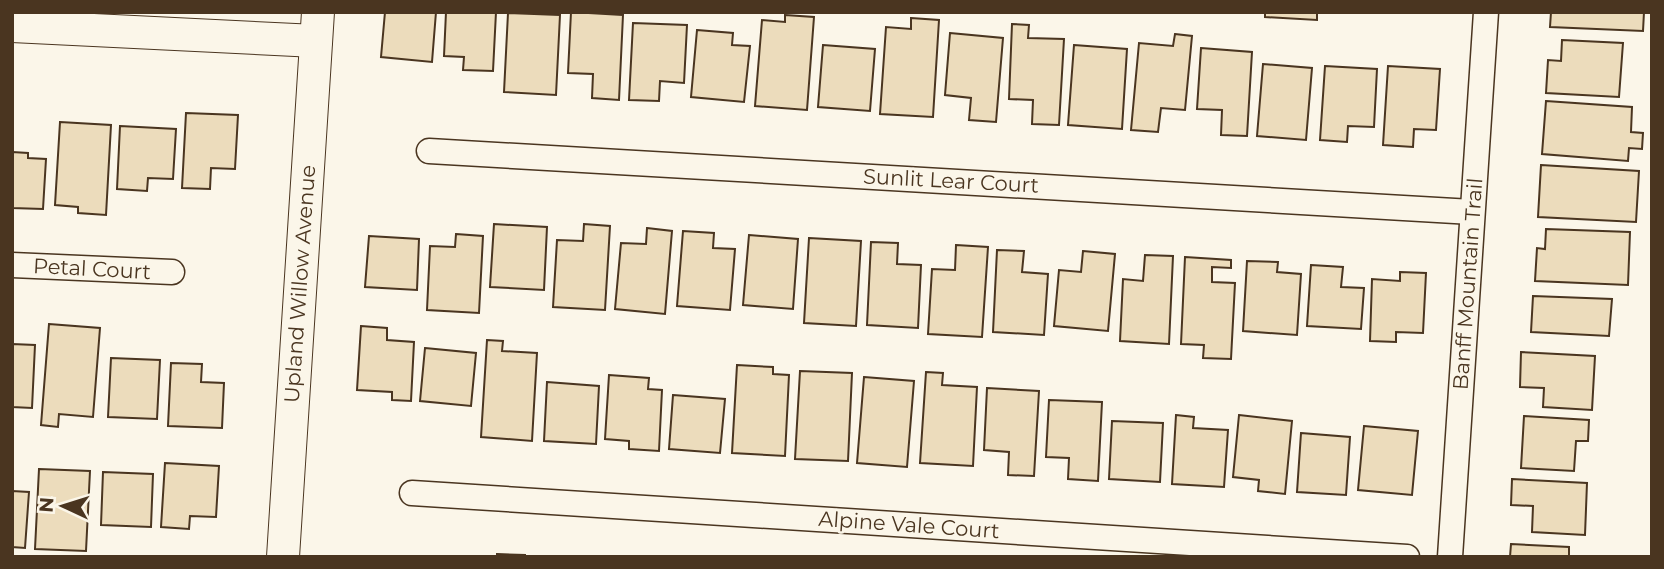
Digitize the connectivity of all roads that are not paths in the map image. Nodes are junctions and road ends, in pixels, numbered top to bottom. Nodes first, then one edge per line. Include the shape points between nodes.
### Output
1 (1486, 12) edge
2 (12, 26) edge
3 (317, 27) edge
4 (429, 151) dead end
5 (1472, 212) junction
6 (12, 265) edge
7 (172, 272) dead end
8 (412, 492) dead end
9 (283, 557) edge
10 (1407, 557) edge
11 (1450, 557) edge

1 - 5 street, Banff Mountain Trail
2 - 3 street
3 - 9 street, Upland Willow Avenue
4 - 5 street, Sunlit Lear Court
5 - 11 street, Banff Mountain Trail
6 - 7 street, Petal Court
8 - 10 street, Alpine Vale Court

